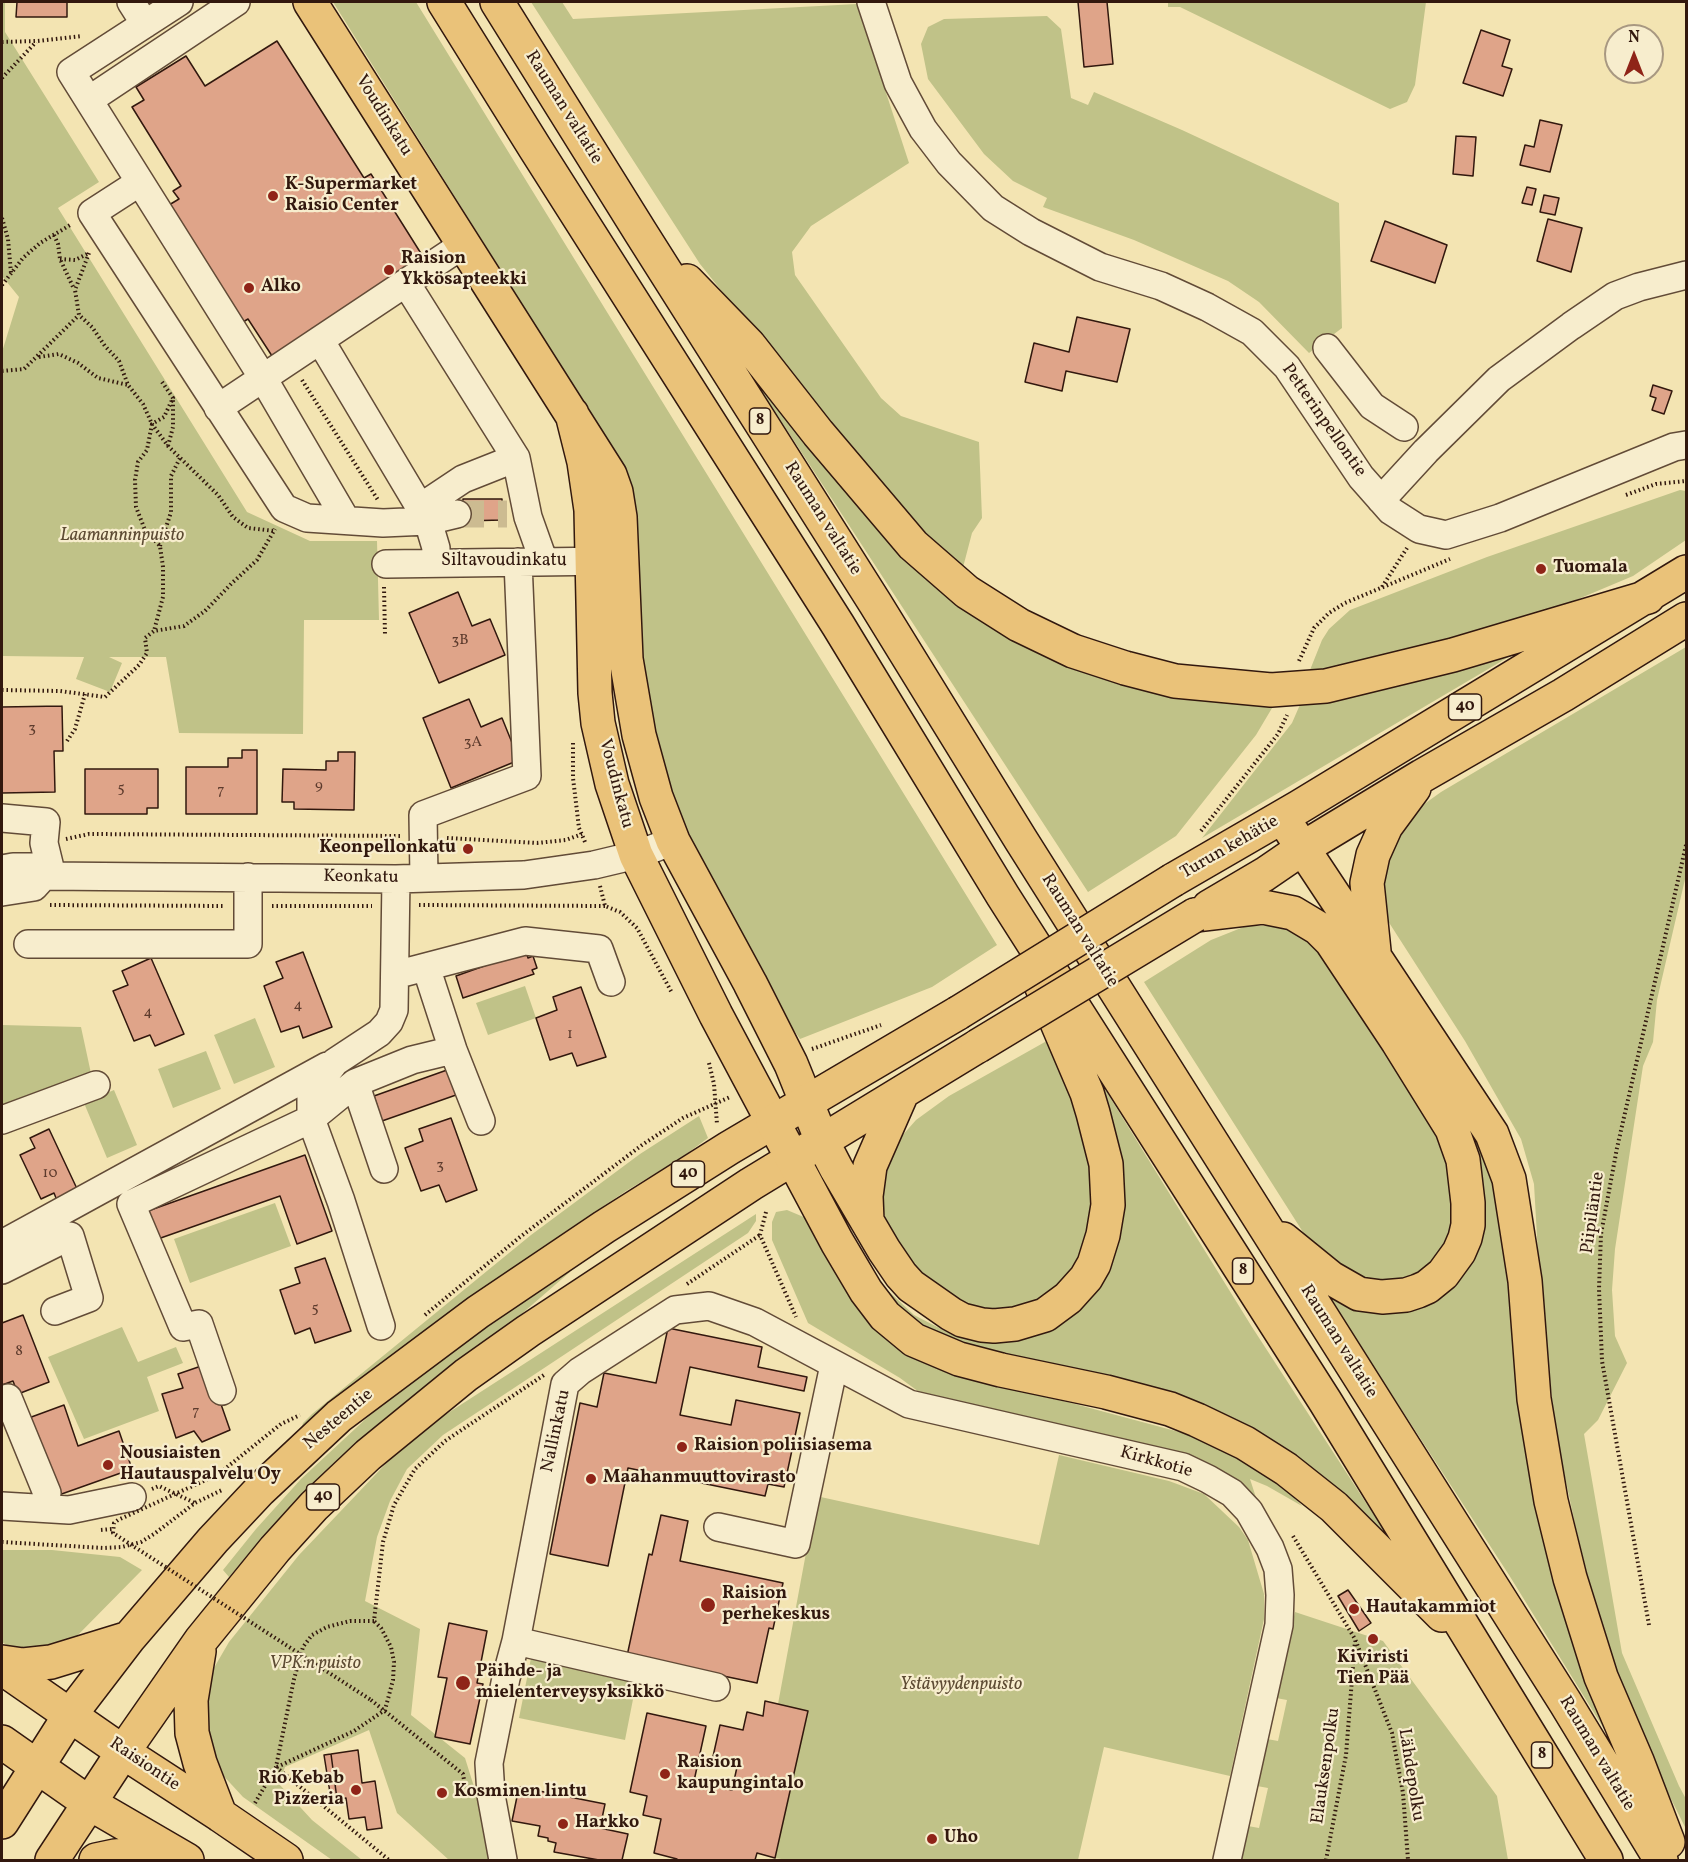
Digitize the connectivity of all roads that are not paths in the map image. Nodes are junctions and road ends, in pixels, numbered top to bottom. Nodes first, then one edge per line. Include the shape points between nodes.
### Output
1 (178, 2) edge
2 (236, 2) edge
3 (310, 2) edge
4 (444, 2) edge
5 (497, 2) edge
6 (871, 2) edge
7 (138, 13) edge
8 (89, 100) junction
9 (140, 182) junction
10 (641, 233) junction
11 (464, 244) junction
12 (1686, 275) edge
13 (406, 283) junction
14 (320, 340) junction
15 (1328, 348) dead end
16 (263, 378) junction
17 (218, 408) junction
18 (1404, 427) dead end
19 (1686, 445) edge
20 (516, 458) junction
21 (1381, 500) junction
22 (425, 514) junction
23 (457, 514) tunnel mouth
24 (346, 520) junction
25 (383, 523) junction
26 (608, 561) junction
27 (435, 562) junction
28 (531, 562) junction
29 (386, 564) road end
30 (1686, 572) edge
31 (1647, 597) junction
32 (1686, 619) edge
33 (1422, 776) junction
34 (1282, 817) junction
35 (2, 818) edge
36 (673, 841) junction
37 (1303, 848) junction
38 (636, 855) junction
39 (2, 868) edge
40 (48, 876) junction
41 (248, 877) junction
42 (424, 878) junction
43 (396, 879) junction
44 (2, 892) edge
45 (1003, 896) junction
46 (1195, 915) junction
47 (28, 944) dead end
48 (1374, 956) junction
49 (426, 968) junction
50 (395, 975) junction
51 (610, 982) dead end
52 (453, 1050) junction
53 (335, 1062) junction
54 (355, 1083) junction
55 (96, 1085) dead end
56 (902, 1093) junction
57 (806, 1101) junction
58 (311, 1119) junction
59 (2, 1120) edge
60 (481, 1120) dead end
61 (773, 1122) junction
62 (822, 1141) junction
63 (792, 1159) junction
64 (384, 1168) dead end
65 (867, 1221) junction
66 (1263, 1222) junction
67 (2, 1244) edge
68 (2, 1270) edge
69 (55, 1311) dead end
70 (381, 1326) dead end
71 (834, 1365) junction
72 (222, 1391) dead end
73 (2, 1401) edge
74 (909, 1404) joint
75 (47, 1493) dead end
76 (132, 1497) road end
77 (2, 1506) edge
78 (718, 1527) dead end
79 (129, 1638) junction
80 (201, 1640) junction
81 (516, 1641) junction
82 (1478, 1650) junction
83 (2, 1662) edge
84 (2, 1668) edge
85 (716, 1687) dead end
86 (70, 1714) junction
87 (2, 1742) edge
88 (123, 1752) junction
89 (35, 1767) junction
90 (89, 1803) junction
91 (220, 1815) junction
92 (2, 1822) edge
93 (52, 1860) edge
94 (96, 1860) edge
95 (187, 1860) edge
96 (286, 1860) edge
97 (503, 1860) edge
98 (1227, 1860) edge
99 (1606, 1860) edge
100 (1661, 1860) edge
101 (1675, 1860) edge

1 - 7 street
2 - 8 street
3 - 11 main road, Voudinkatu
4 - 45 main road, 8
5 - 10 main road, Rauman valtatie / 8
6 - 21 street, Petterinpellontie via 898,83 923,129 949,163 993,208 1100,267 1161,286 1252,332 1287,368
7 - 8 street via 71,72
8 - 9 street
9 - 16 street
9 - 17 street via 92,213
10 - 31 main road via 749,345 913,545 967,592 1019,625 1073,651 1175,681 1271,690 1326,686 1453,655
10 - 66 main road, Rauman valtatie / 8
11 - 13 street
11 - 26 main road, Voudinkatu via 572,414 591,510
12 - 21 street via 1615,296 1499,379
13 - 14 street
13 - 20 street
14 - 16 street
14 - 22 street
15 - 18 street via 1372,406
16 - 17 street
16 - 24 street
17 - 24 street via 279,520
19 - 21 street, Petterinpellontie via 1500,518 1446,535 1419,529
20 - 22 street via 464,479
20 - 28 street via 517,515
22 - 23 street
22 - 25 street
22 - 27 street via 436,548
24 - 25 street
25 - 27 street
26 - 28 street, Siltavoudinkatu
26 - 36 main road, Voudinkatu via 623,611 632,701 651,779
26 - 38 main road, Voudinkatu via 594,664 598,723 612,784
27 - 28 street, Siltavoudinkatu
27 - 29 street, Siltavoudinkatu
28 - 42 street via 527,776 423,815
30 - 31 main road, Turun kehätie / 40
31 - 34 main road, Turun kehätie / 40
32 - 33 main road, Turun kehätie / 40
33 - 37 main road, Turun kehätie / 40
33 - 48 main road via 1386,826 1373,855 1367,883
34 - 37 main road
34 - 57 main road, Turun kehätie / 40, bridge
35 - 40 street via 46,822
36 - 38 street, Keonkatu
36 - 57 main road, Voudinkatu via 750,983
37 - 46 main road, Turun kehätie / 40
37 - 48 main road
38 - 42 street, Keonkatu via 524,875
38 - 61 main road, Voudinkatu
39 - 40 street, Keonkatu via 37,867
40 - 41 street, Keonkatu
40 - 44 street, Keonkatu via 34,887
41 - 43 street, Keonkatu
41 - 47 street via 248,944
42 - 43 street, Keonkatu
43 - 50 street
45 - 65 main road, Voudinkatu via 1087,1093 1103,1148 1108,1205 1094,1264 1068,1298 1045,1315 1015,1324 982,1325 951,1314 911,1286
45 - 82 main road, 8 via 1319,1391
46 - 56 main road, Turun kehätie / 40, bridge
46 - 66 main road via 1263,907 1293,913 1318,928 1331,941 1398,1042 1452,1129 1463,1160 1468,1225 1459,1252 1436,1281 1406,1295 1382,1298 1347,1289
48 - 101 main road via 1488,1124 1509,1179 1525,1281 1534,1399 1567,1567 1601,1677
49 - 50 street
49 - 51 street via 525,941 599,949
49 - 52 street
50 - 53 street via 394,1010 389,1022
52 - 54 street via 412,1060
52 - 60 street
53 - 58 street via 311,1092
53 - 67 street
54 - 58 street
54 - 64 street
55 - 59 street
56 - 62 main road, Turun kehätie / 40
56 - 65 main road via 870,1166
57 - 61 main road, Turun kehätie / 40
57 - 62 main road, Voudinkatu
58 - 70 street
58 - 72 street via 131,1204 183,1327 200,1324
61 - 63 main road, Voudinkatu
61 - 79 main road, Nesteentie / 40 via 604,1227 478,1312 339,1416 260,1490
62 - 63 main road, Turun kehätie / 40
62 - 65 main road, Voudinkatu
63 - 80 main road, 40 via 528,1331 376,1448 314,1506
63 - 82 main road, Voudinkatu via 866,1291 885,1316 914,1340 959,1359 1170,1409 1245,1443 1286,1469 1334,1508
66 - 100 main road, Rauman valtatie / 8
68 - 69 street via 70,1236 89,1298
71 - 74 street, Nallinkatu
71 - 78 street via 796,1544
71 - 81 street, Nallinkatu via 756,1322 709,1306 675,1310 565,1384
73 - 75 street via 8,1398
74 - 98 street, Kirkkotie via 1183,1467 1232,1493 1249,1511 1278,1569 1279,1625
76 - 77 street via 69,1510
79 - 83 main road via 51,1662
79 - 86 main road, Nesteentie / 40
80 - 88 main road, 40
80 - 91 main road via 193,1678 191,1724 200,1763
81 - 85 street
81 - 97 street, Nallinkatu via 489,1762
82 - 99 main road, 8
84 - 86 main road, Raisiontie
86 - 88 main road, Raisiontie
86 - 89 main road, Nesteentie / 40
87 - 89 main road
88 - 90 main road, 40
88 - 91 main road, Raisiontie
89 - 90 main road
89 - 92 main road, Nesteentie / 40
90 - 93 main road, 40
90 - 95 main road
91 - 96 main road, Raisiontie
94 - 95 main road via 140,1854

